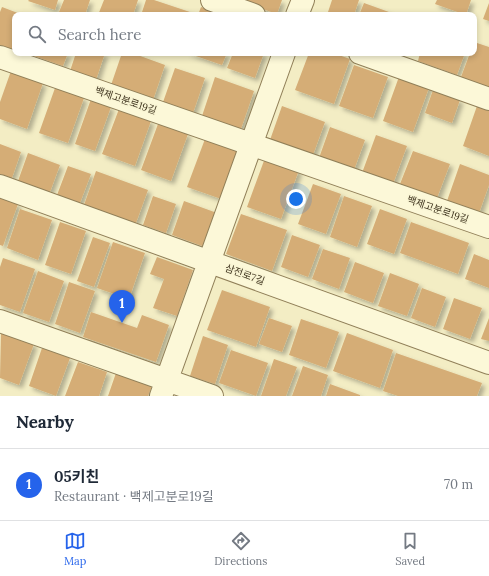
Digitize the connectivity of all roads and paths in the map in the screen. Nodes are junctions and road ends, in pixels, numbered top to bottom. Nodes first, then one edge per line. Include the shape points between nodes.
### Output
1 (212, 0) edge
2 (303, 0) edge
3 (246, 12) edge
4 (298, 12) edge
5 (283, 56) edge
6 (368, 56) edge
7 (0, 57) edge
8 (489, 99) edge
9 (251, 144) junction
10 (0, 186) edge
11 (489, 227) edge
12 (210, 262) junction
13 (0, 321) edge
14 (489, 362) edge
15 (164, 388) edge
16 (212, 396) edge

1 - 3 street
2 - 4 street
5 - 9 street
6 - 8 street
7 - 9 street, 백제고분로19길
9 - 11 street, 백제고분로19길
9 - 12 street
10 - 12 street, 삼전로7길
12 - 14 street, 삼전로7길
12 - 15 street
13 - 15 street
15 - 16 street

